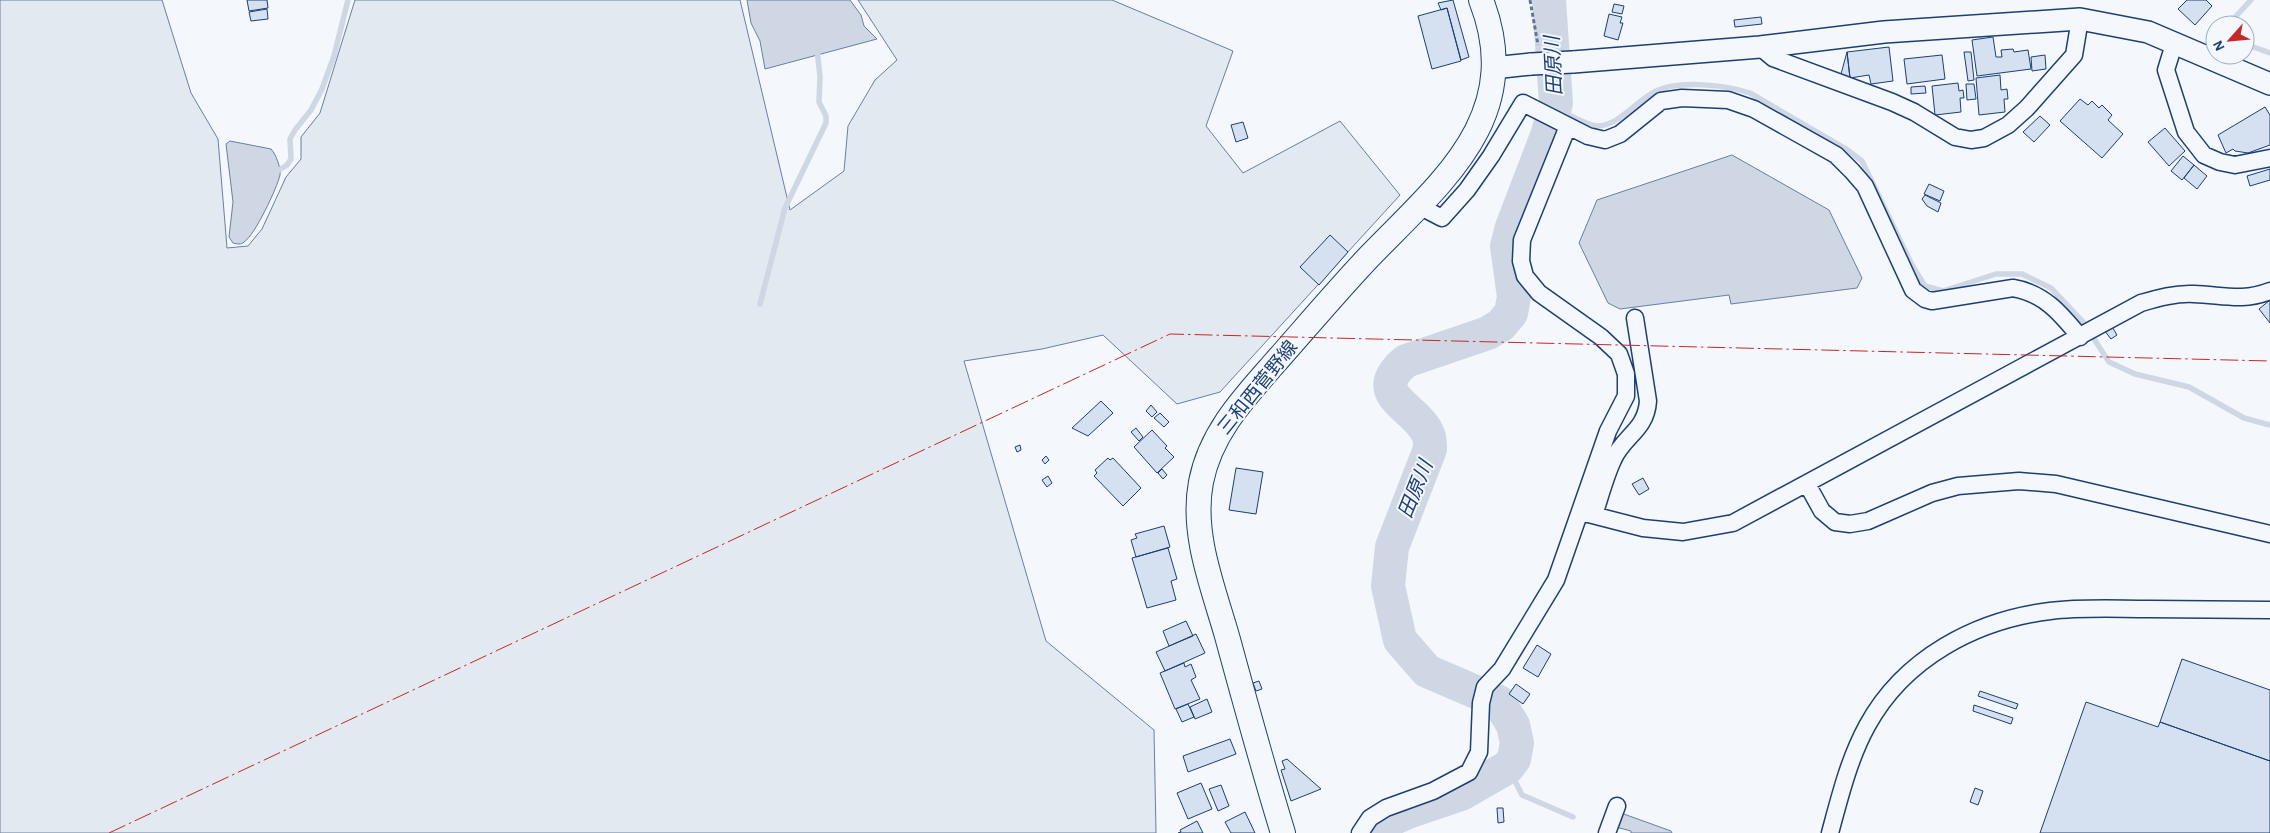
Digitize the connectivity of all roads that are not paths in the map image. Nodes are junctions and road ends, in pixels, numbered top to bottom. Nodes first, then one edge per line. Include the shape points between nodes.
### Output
1 (1481, 0) edge
2 (2080, 19) junction
3 (2174, 44) junction
4 (1760, 47) junction
5 (1493, 68) junction
6 (2270, 84) edge
7 (1566, 124) junction
8 (2270, 158) edge
9 (1419, 206) junction
10 (2270, 291) edge
11 (1635, 318) dead end
12 (2088, 333) junction
13 (1807, 484) junction
14 (1588, 514) junction
15 (2270, 534) edge
16 (2270, 610) edge
17 (1617, 806) dead end
18 (1283, 833) edge
19 (1360, 833) edge
20 (1607, 833) edge
21 (1830, 833) edge

1 - 5 main road, 三和西菅野線 via 1493,41
2 - 3 street via 2148,32
2 - 4 street via 1884,32
2 - 4 street via 2074,55 2027,108 2008,125 1984,138 1971,140 1955,137 1892,102 1773,58
3 - 6 street
3 - 8 street via 2166,70 2186,132 2204,155 2235,165
4 - 5 street, bridge
5 - 9 main road, 三和西菅野線 via 1486,111 1472,141 1457,164
7 - 9 street via 1523,102 1492,156 1442,218
7 - 12 street via 1588,136 1605,140 1620,134 1661,101 1682,98 1728,100 1754,109 1836,154 1852,171 1865,186 1913,290 1925,300 1940,301 2013,288 2025,290 2050,304
7 - 14 street via 1522,240 1521,261 1525,276 1539,294 1601,337 1619,354 1626,374 1626,396 1608,431
9 - 18 main road, 三和西菅野線 via 1360,266 1245,397 1213,442 1201,482 1198,517 1206,567
10 - 12 street via 2235,299 2193,294 2167,296 2141,303
11 - 14 street via 1648,401 1647,414 1640,427 1619,448
12 - 13 street
13 - 14 street via 1733,523 1683,532 1644,528
13 - 15 street via 1822,511 1835,522 1850,524 1868,521 1932,493 1958,486 2018,481 2056,484
14 - 19 street via 1545,600 1483,695 1479,752 1469,772 1433,791 1386,808 1370,818
16 - 21 street via 2077,609 2022,616 1969,633 1903,677 1884,700 1855,752
17 - 20 street

